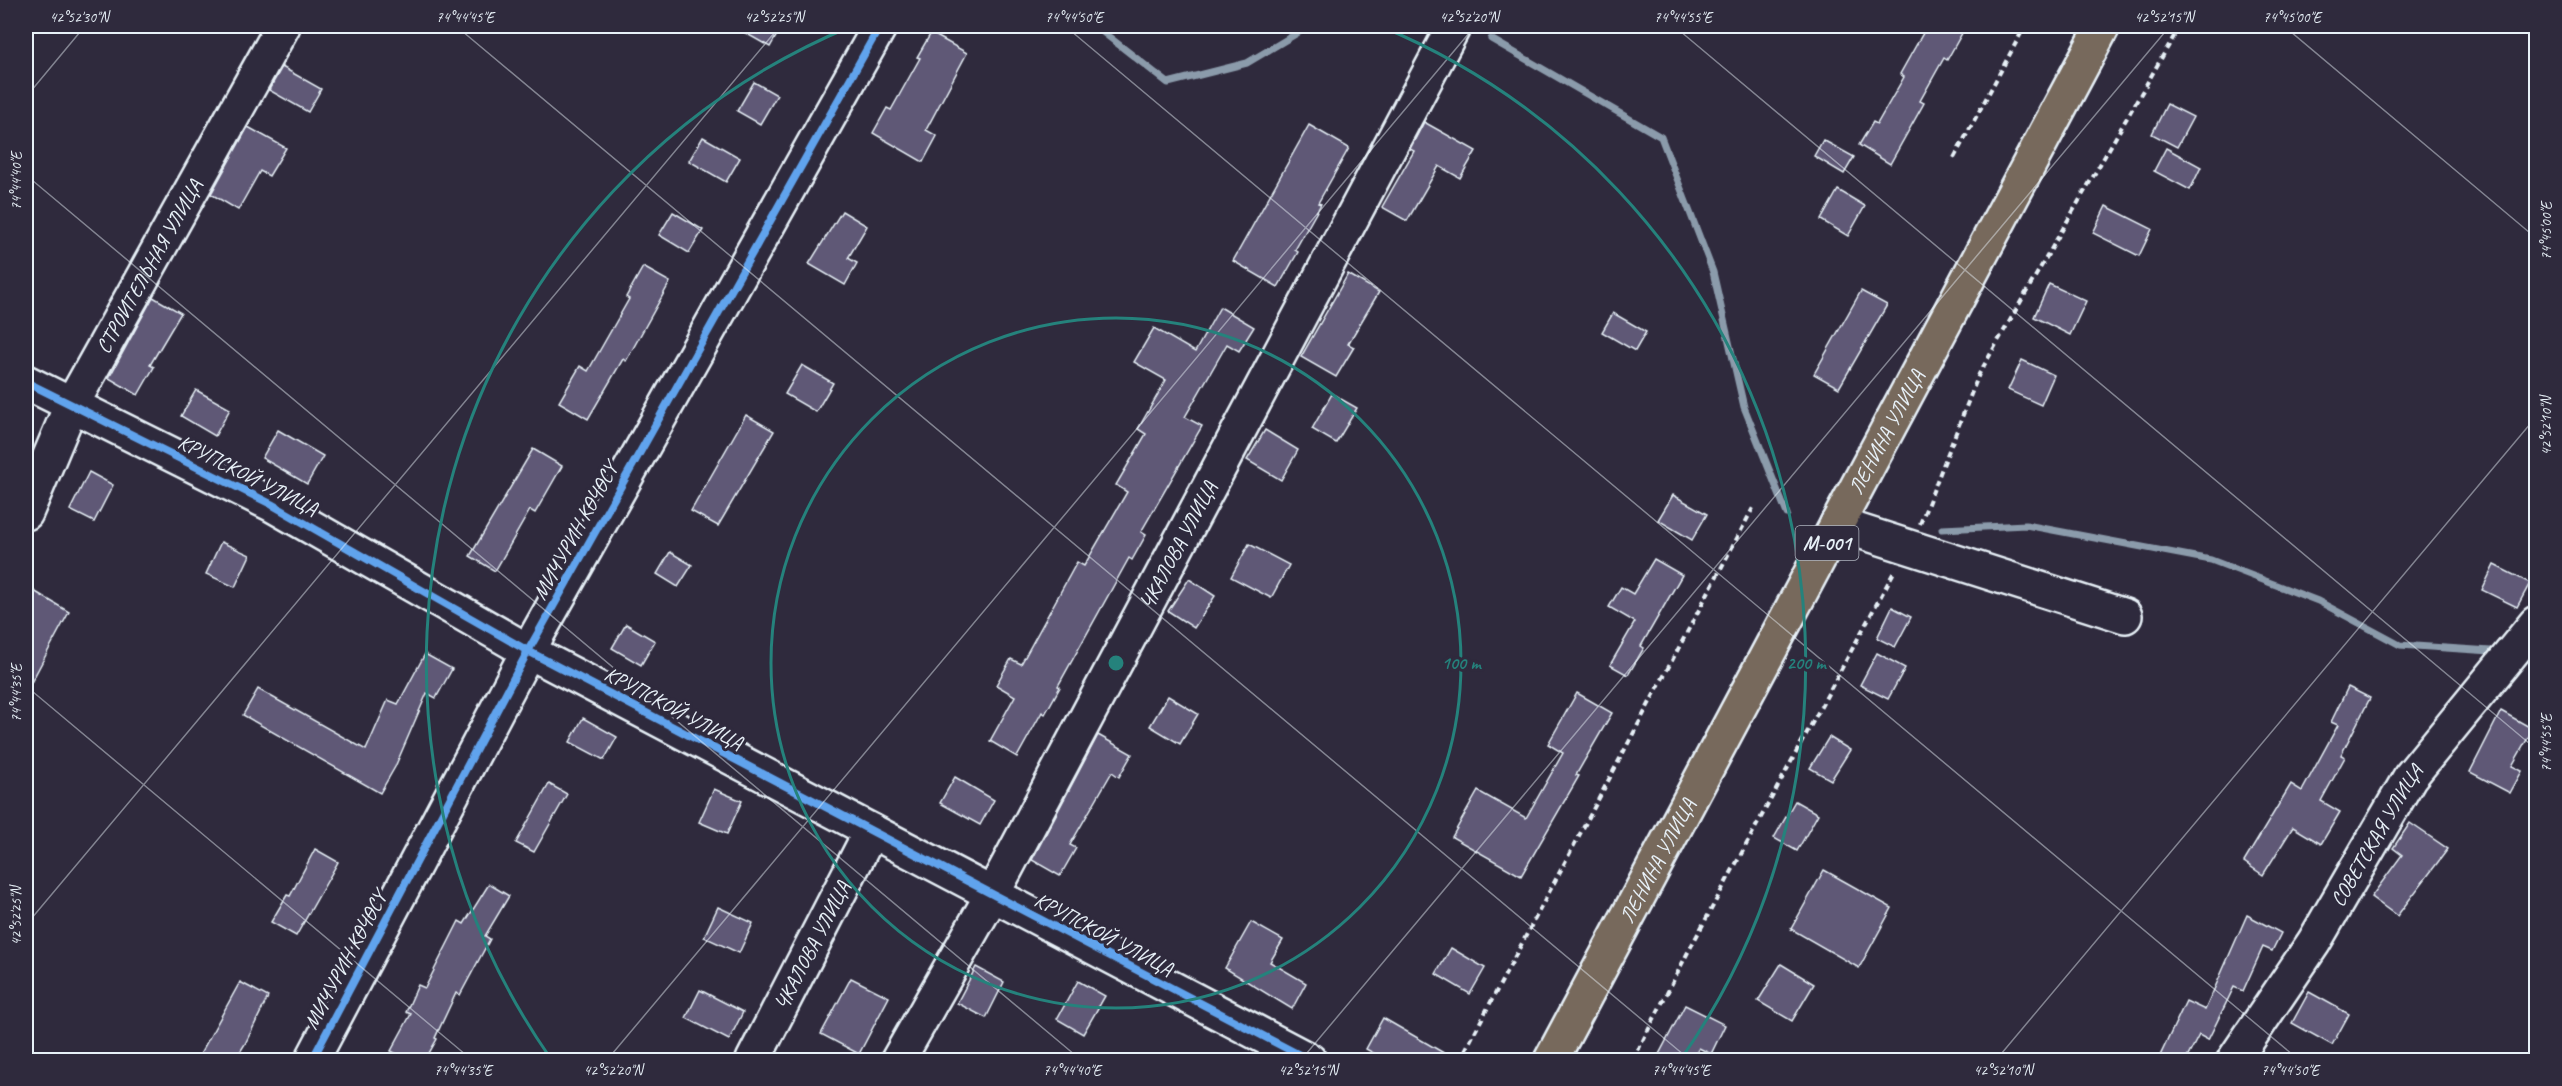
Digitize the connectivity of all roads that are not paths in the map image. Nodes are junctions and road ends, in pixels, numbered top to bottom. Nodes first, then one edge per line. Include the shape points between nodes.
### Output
1 (283, 26) edge
2 (880, 26) edge
3 (1454, 26) edge
4 (2103, 26) edge
5 (26, 382) edge
6 (71, 406) junction
7 (26, 513) edge
8 (1837, 524) junction
9 (2125, 616) dead end
10 (2536, 623) edge
11 (528, 651) junction
12 (871, 831) junction
13 (992, 895) junction
14 (312, 1060) edge
15 (753, 1060) edge
16 (898, 1060) edge
17 (1309, 1060) edge
18 (1551, 1060) edge
19 (2234, 1060) edge

1 - 6 street, СТРОИТЕЛЬНАЯ УЛИЦА
2 - 11 street, МИЧУРИН КӨЧӨСҮ
3 - 13 street, ЧКАЛОВА УЛИЦА
4 - 8 main road, ЛЕНИНА УЛИЦА / М-001
5 - 6 street, КРУПСКОЙ УЛИЦА
6 - 7 street, СТРОИТЕЛЬНАЯ УЛИЦА
6 - 11 street, КРУПСКОЙ УЛИЦА via 271,504
8 - 9 street
8 - 18 main road, ЛЕНИНА УЛИЦА / М-001
10 - 19 street, СОВЕТСКАЯ УЛИЦА via 2410,777 2313,942
11 - 12 street, КРУПСКОЙ УЛИЦА
11 - 14 street, МИЧУРИН КӨЧӨСҮ
12 - 13 street, КРУПСКОЙ УЛИЦА
12 - 15 street, ЧКАЛОВА УЛИЦА
13 - 16 street, ЧКАЛОВА УЛИЦА
13 - 17 street, КРУПСКОЙ УЛИЦА

